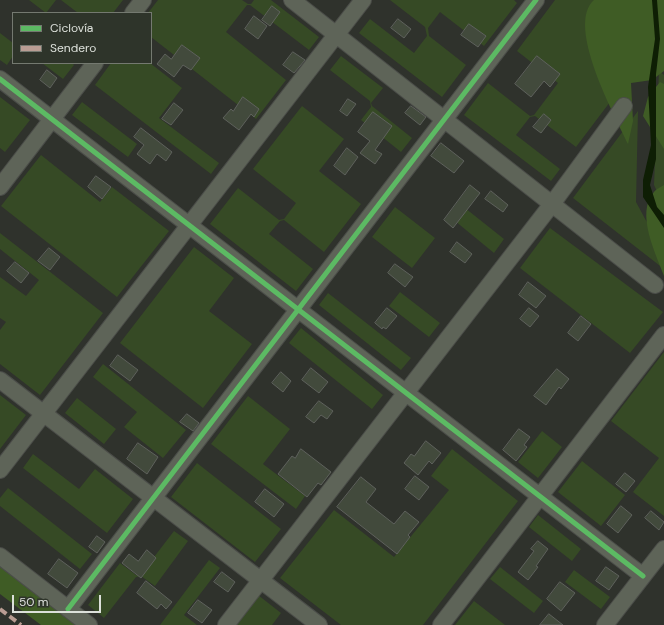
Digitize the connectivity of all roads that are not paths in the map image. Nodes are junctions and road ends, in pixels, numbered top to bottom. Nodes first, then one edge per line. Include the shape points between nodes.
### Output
1 (143, 0) edge
2 (292, 0) edge
3 (363, 0) edge
4 (536, 0) edge
5 (134, 12) edge
6 (336, 35) junction
7 (94, 64) edge
8 (0, 79) edge
9 (624, 106) dead end
10 (52, 119) junction
11 (444, 119) junction
12 (0, 187) edge
13 (552, 204) junction
14 (189, 225) junction
15 (655, 285) dead end
16 (298, 309) junction
17 (664, 335) edge
18 (0, 380) edge
19 (406, 393) junction
20 (43, 414) junction
21 (0, 470) edge
22 (540, 496) junction
23 (153, 498) junction
24 (664, 549) edge
25 (0, 556) edge
26 (643, 576) junction
27 (261, 581) junction
28 (68, 609) junction
29 (89, 625) edge
30 (226, 625) edge
31 (319, 625) edge
32 (441, 625) edge
33 (605, 625) edge

1 - 5 street
2 - 6 street
3 - 6 street
4 - 11 street
6 - 11 street
6 - 14 street
7 - 10 street
8 - 10 street
9 - 13 street
10 - 12 street
10 - 14 street
11 - 13 street
11 - 16 street
13 - 15 street
13 - 19 street
14 - 16 street
14 - 20 street
16 - 19 street
16 - 23 street
17 - 22 street
18 - 20 street
19 - 22 street
19 - 27 street
20 - 21 street
20 - 23 street
22 - 26 street
22 - 32 street
23 - 27 street
23 - 28 street
24 - 26 street
25 - 28 street
26 - 33 street
27 - 30 street
27 - 31 street
28 - 29 street

